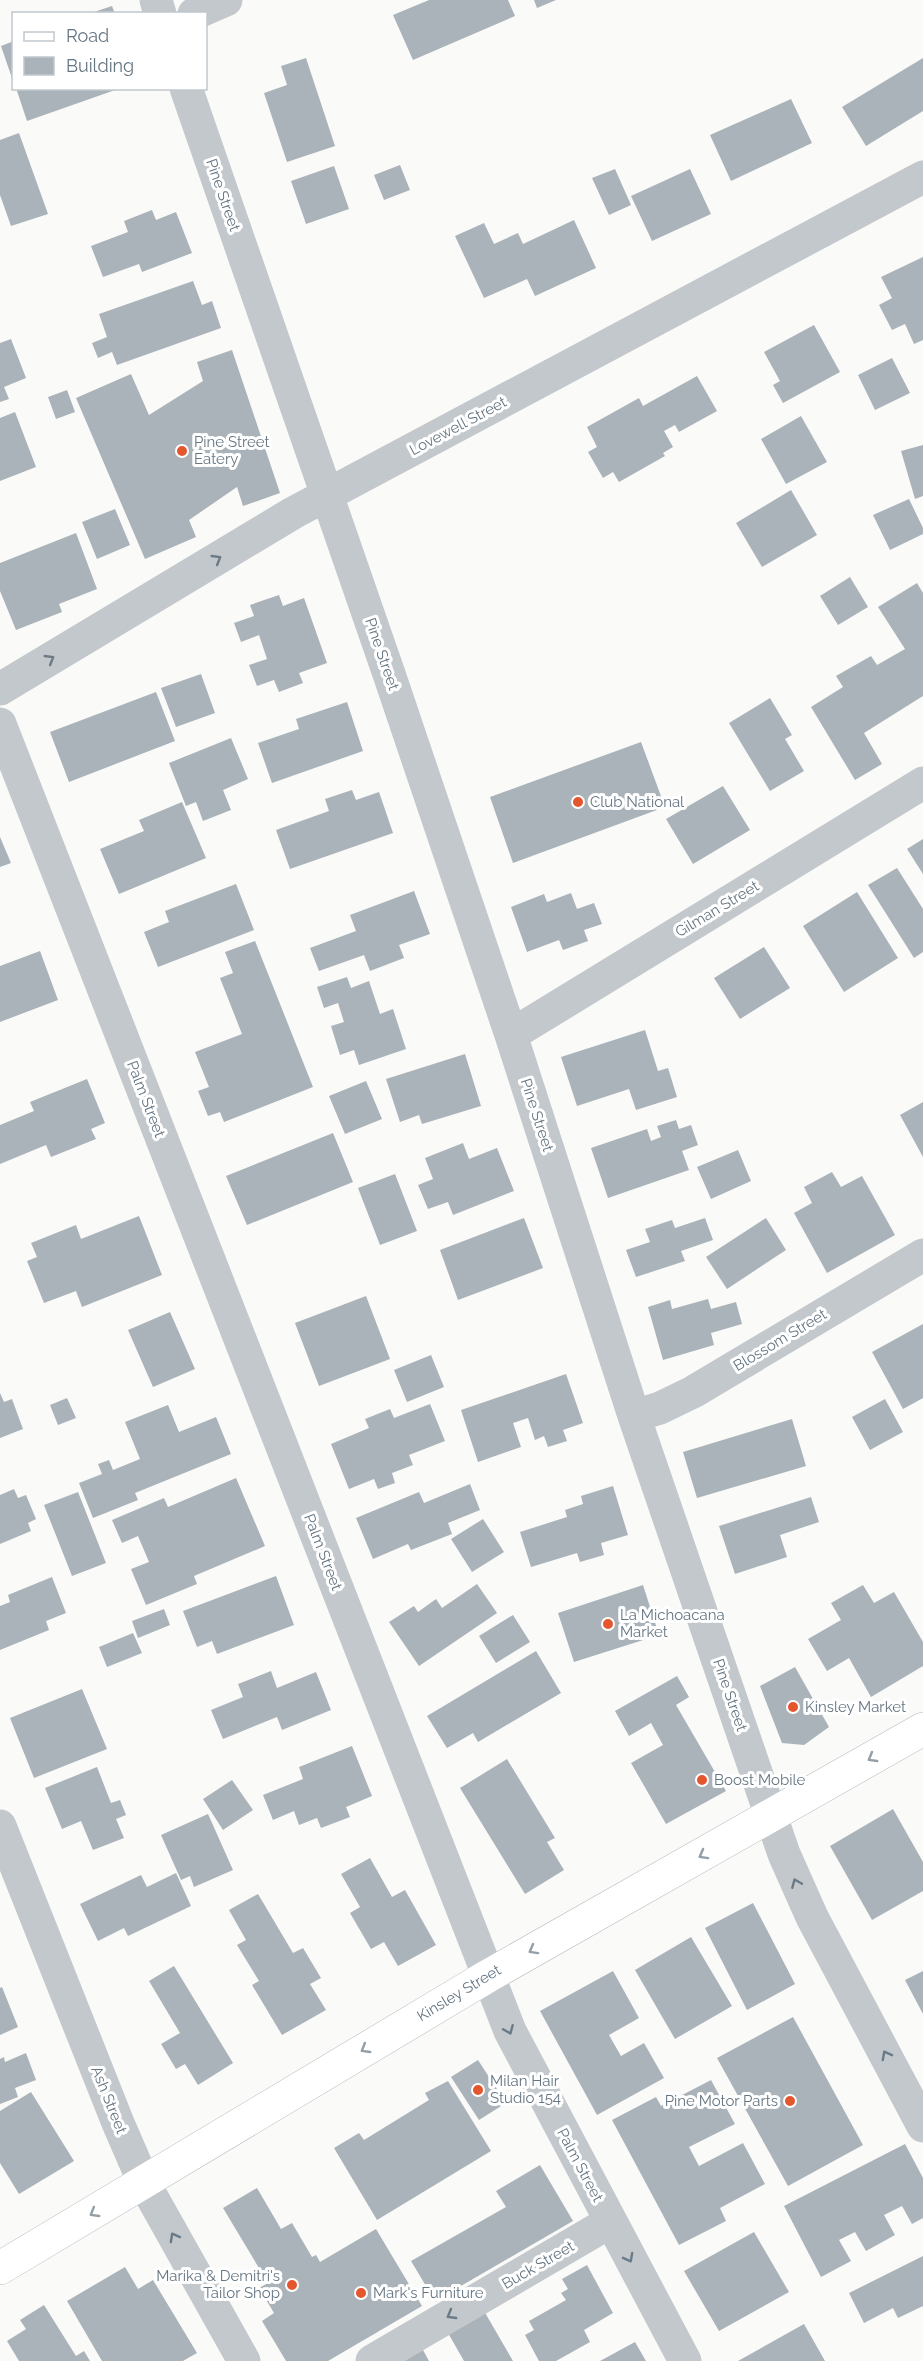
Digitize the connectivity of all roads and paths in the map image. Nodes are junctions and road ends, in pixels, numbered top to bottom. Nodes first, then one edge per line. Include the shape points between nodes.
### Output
1 (226, 0) edge
2 (199, 12) edge
3 (187, 90) edge
4 (923, 177) edge
5 (327, 496) junction
6 (0, 689) edge
7 (0, 724) edge
8 (923, 783) edge
9 (511, 1035) junction
10 (923, 1256) edge
11 (634, 1416) junction
12 (923, 1729) edge
13 (772, 1816) junction
14 (0, 1826) edge
15 (488, 1976) junction
16 (918, 2105) edge
17 (144, 2183) junction
18 (610, 2222) junction
19 (0, 2268) edge
20 (244, 2361) edge
21 (372, 2361) edge
22 (685, 2361) edge

1 - 2 street
3 - 5 street, Pine Street
4 - 5 street, Lovewell Street
6 -> 5 street, Lovewell Street
5 - 9 street, Pine Street
7 - 15 street, Palm Street
8 - 9 street, Gilman Street
9 - 11 street, Pine Street
10 - 11 street, Blossom Street via 693,1392
11 - 13 street, Pine Street
12 -> 13 main road, Kinsley Street
13 -> 15 main road, Kinsley Street
16 -> 13 street, Pine Street via 802,1896
14 - 17 street, Ash Street
15 -> 17 main road, Kinsley Street
15 -> 18 street, Palm Street via 518,2049
17 -> 19 main road, Kinsley Street
20 -> 17 street, Ash Street
18 -> 21 street, Buck Street
18 -> 22 street, Palm Street

